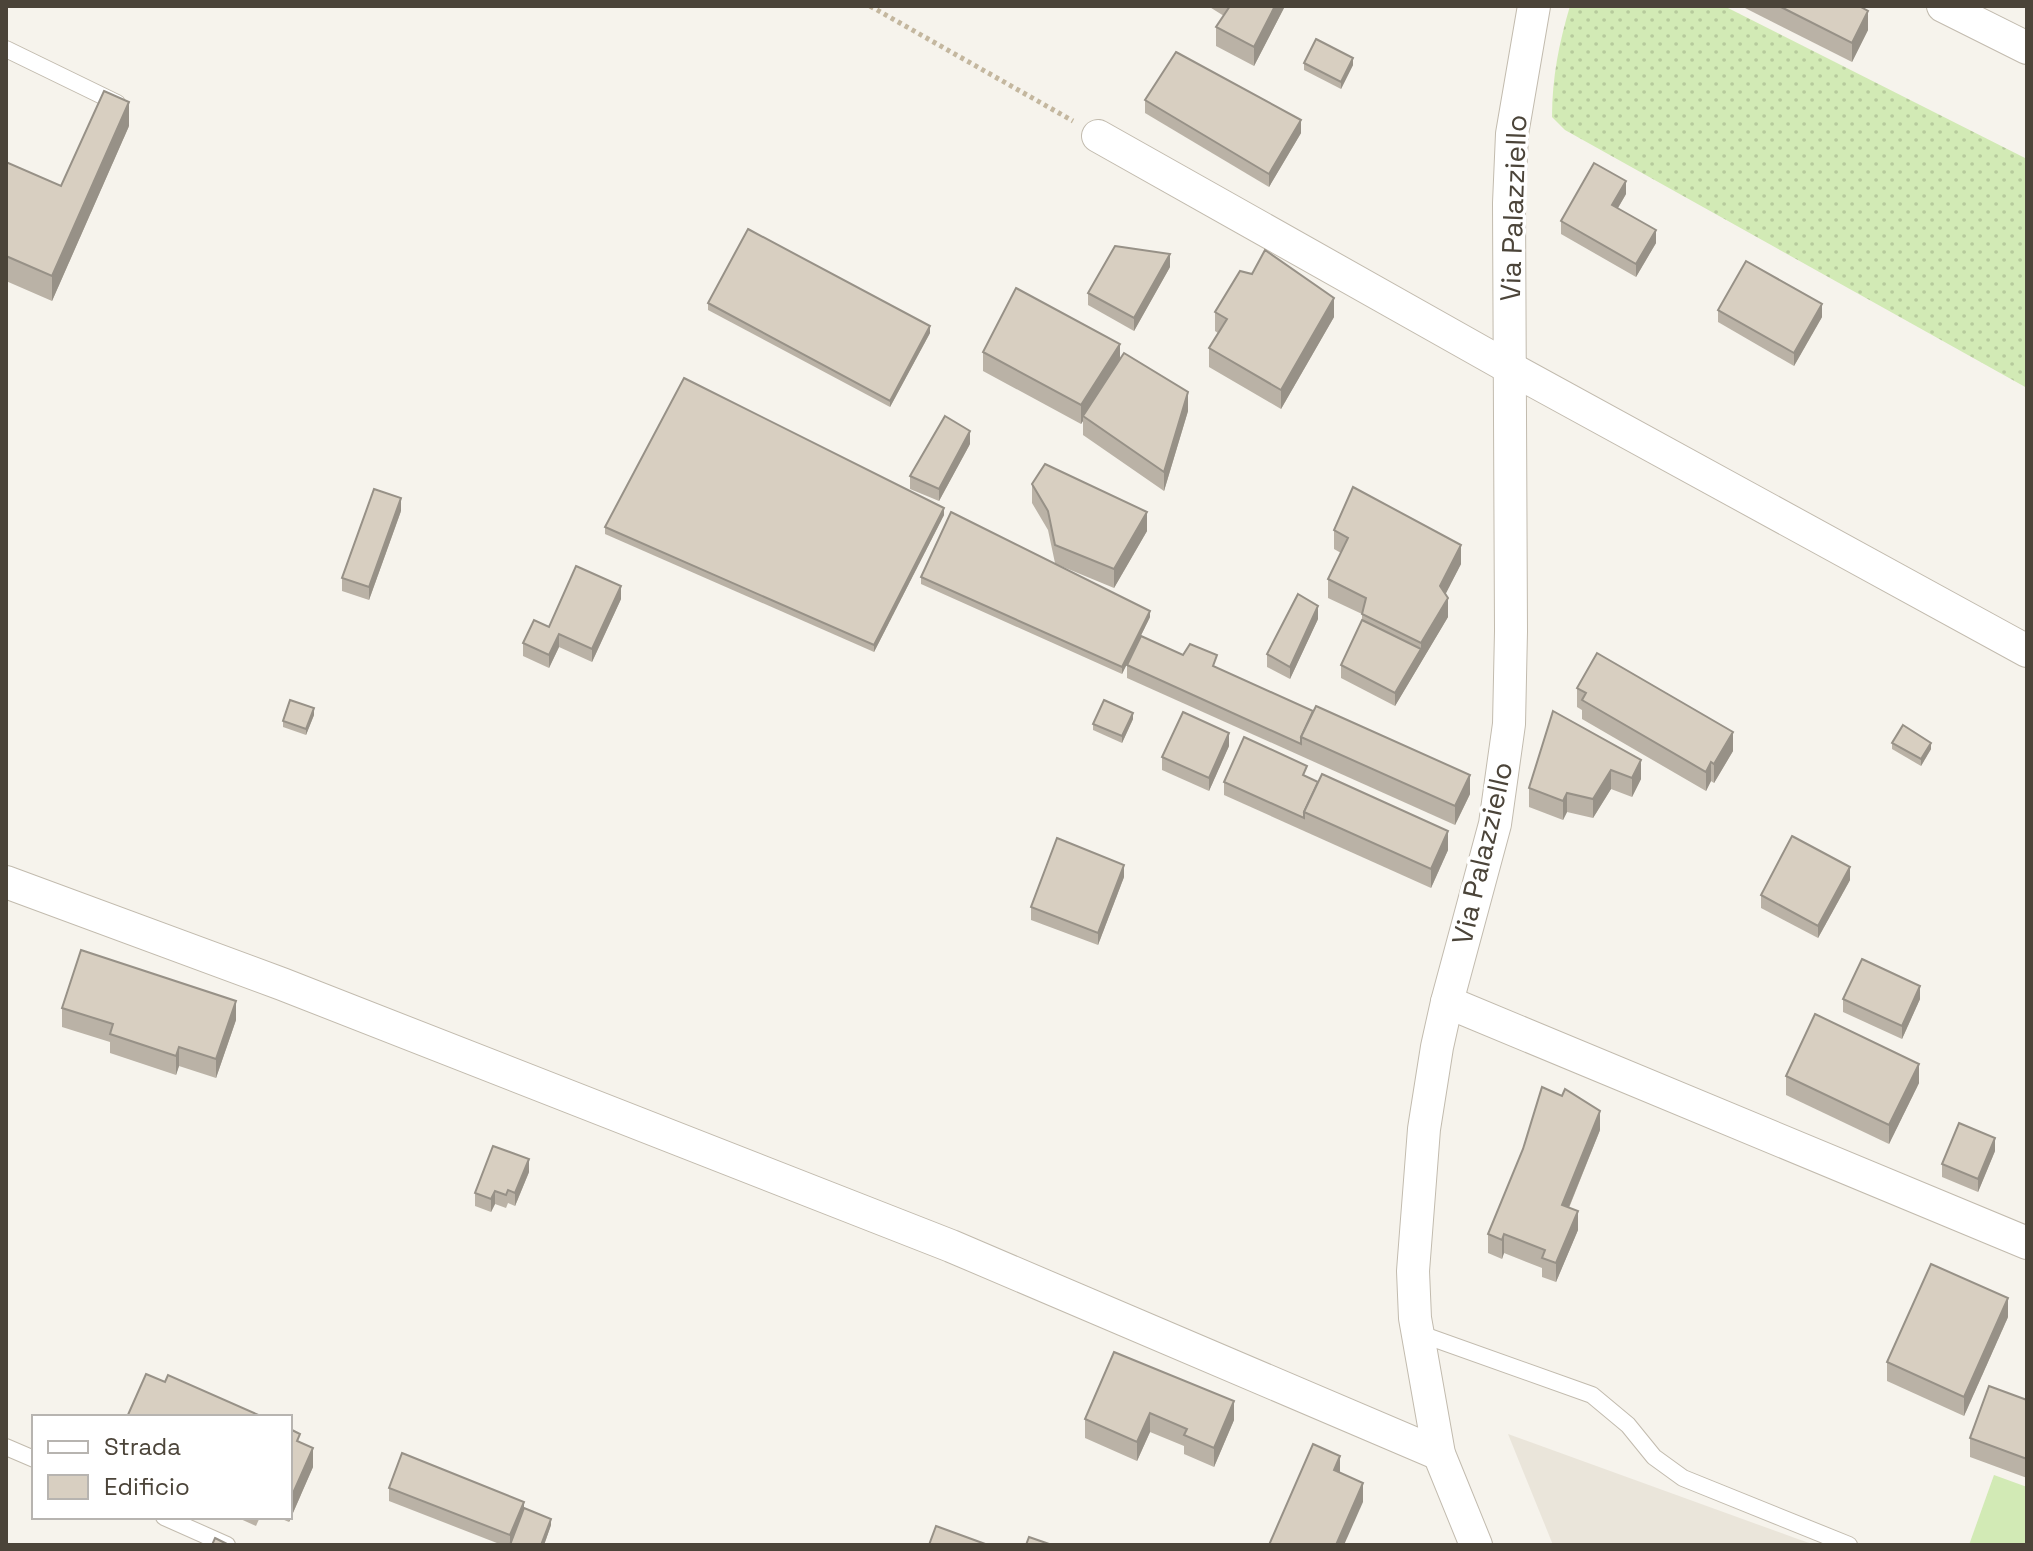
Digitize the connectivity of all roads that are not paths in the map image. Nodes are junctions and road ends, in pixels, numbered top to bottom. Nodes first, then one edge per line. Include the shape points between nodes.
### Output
1 (1534, 6) edge
2 (1943, 6) edge
3 (2027, 48) edge
4 (6, 49) edge
5 (117, 103) edge
6 (1098, 136) road end
7 (1510, 368) junction
8 (2027, 651) edge
9 (6, 882) edge
10 (1447, 1002) junction
11 (2027, 1243) edge
12 (1418, 1333) junction
13 (6, 1447) edge
14 (1439, 1454) junction
15 (32, 1458) edge
16 (168, 1519) edge
17 (227, 1545) edge
18 (1476, 1545) edge
19 (1849, 1545) edge

1 - 7 street, Via Palazziello via 1512,134
2 - 3 street
4 - 5 lane
6 - 7 street
7 - 8 street
7 - 10 street, Via Palazziello via 1509,724 1495,824
9 - 14 street via 282,984 951,1246
10 - 11 street
10 - 12 street, Via Palazziello via 1424,1129 1413,1271
12 - 14 street, Via Palazziello
12 - 19 lane via 1592,1395 1628,1425 1654,1457 1683,1478
13 - 15 lane
14 - 18 street, Via Palazziello
16 - 17 lane

